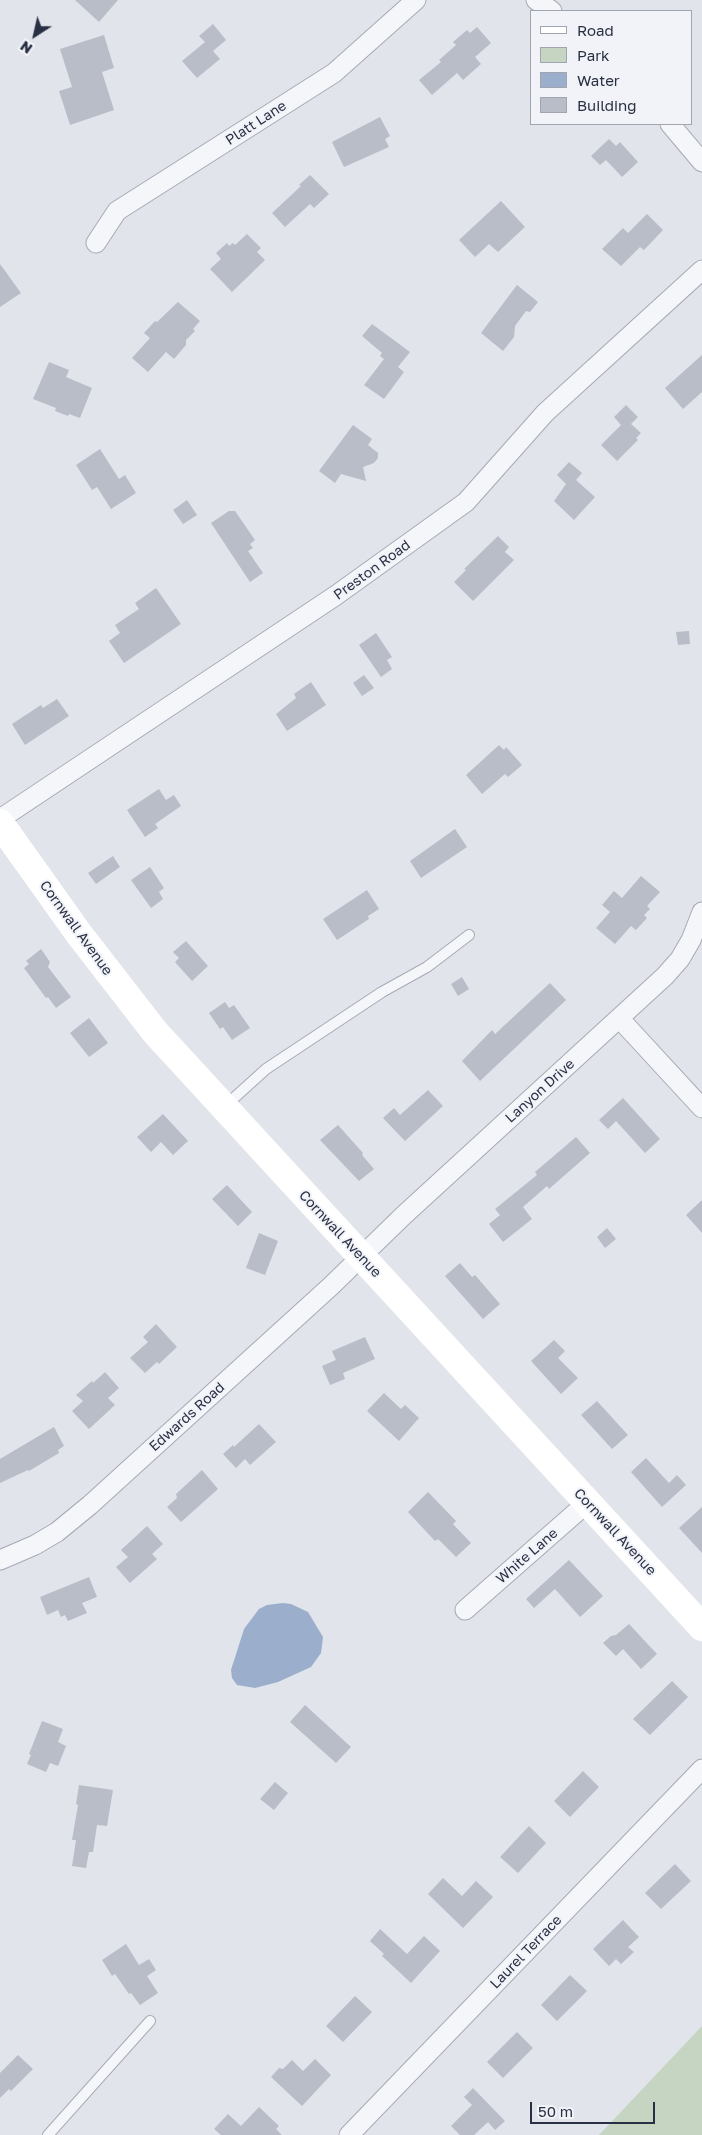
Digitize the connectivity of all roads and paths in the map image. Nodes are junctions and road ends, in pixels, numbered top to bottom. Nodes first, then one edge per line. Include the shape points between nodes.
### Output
1 (416, 0) edge
2 (536, 0) edge
3 (551, 10) edge
4 (671, 125) edge
5 (702, 162) edge
6 (96, 242) dead end
7 (702, 270) edge
8 (0, 819) edge
9 (0, 823) edge
10 (702, 912) edge
11 (470, 935) dead end
12 (619, 1018) junction
13 (224, 1108) junction
14 (702, 1108) edge
15 (361, 1257) junction
16 (588, 1502) junction
17 (0, 1560) edge
18 (465, 1610) dead end
19 (702, 1627) edge
20 (702, 1769) edge
21 (150, 2021) dead end
22 (48, 2135) edge
23 (349, 2135) edge

1 - 6 street, Platt Lane via 334,73 117,211
2 - 3 street
4 - 5 street
7 - 8 street, Preston Road via 545,414 466,502 335,596
9 - 13 street, Cornwall Avenue via 120,988
10 - 12 street, Lanyon Drive via 680,959
11 - 13 lane via 427,967 374,997 266,1069
12 - 14 street
12 - 15 street, Lanyon Drive
13 - 15 street, Cornwall Avenue
15 - 16 street, Cornwall Avenue
15 - 17 street, Edwards Road via 90,1505 57,1532
16 - 18 street, White Lane
16 - 19 street, Cornwall Avenue
20 - 23 street, Laurel Terrace
21 - 22 lane

